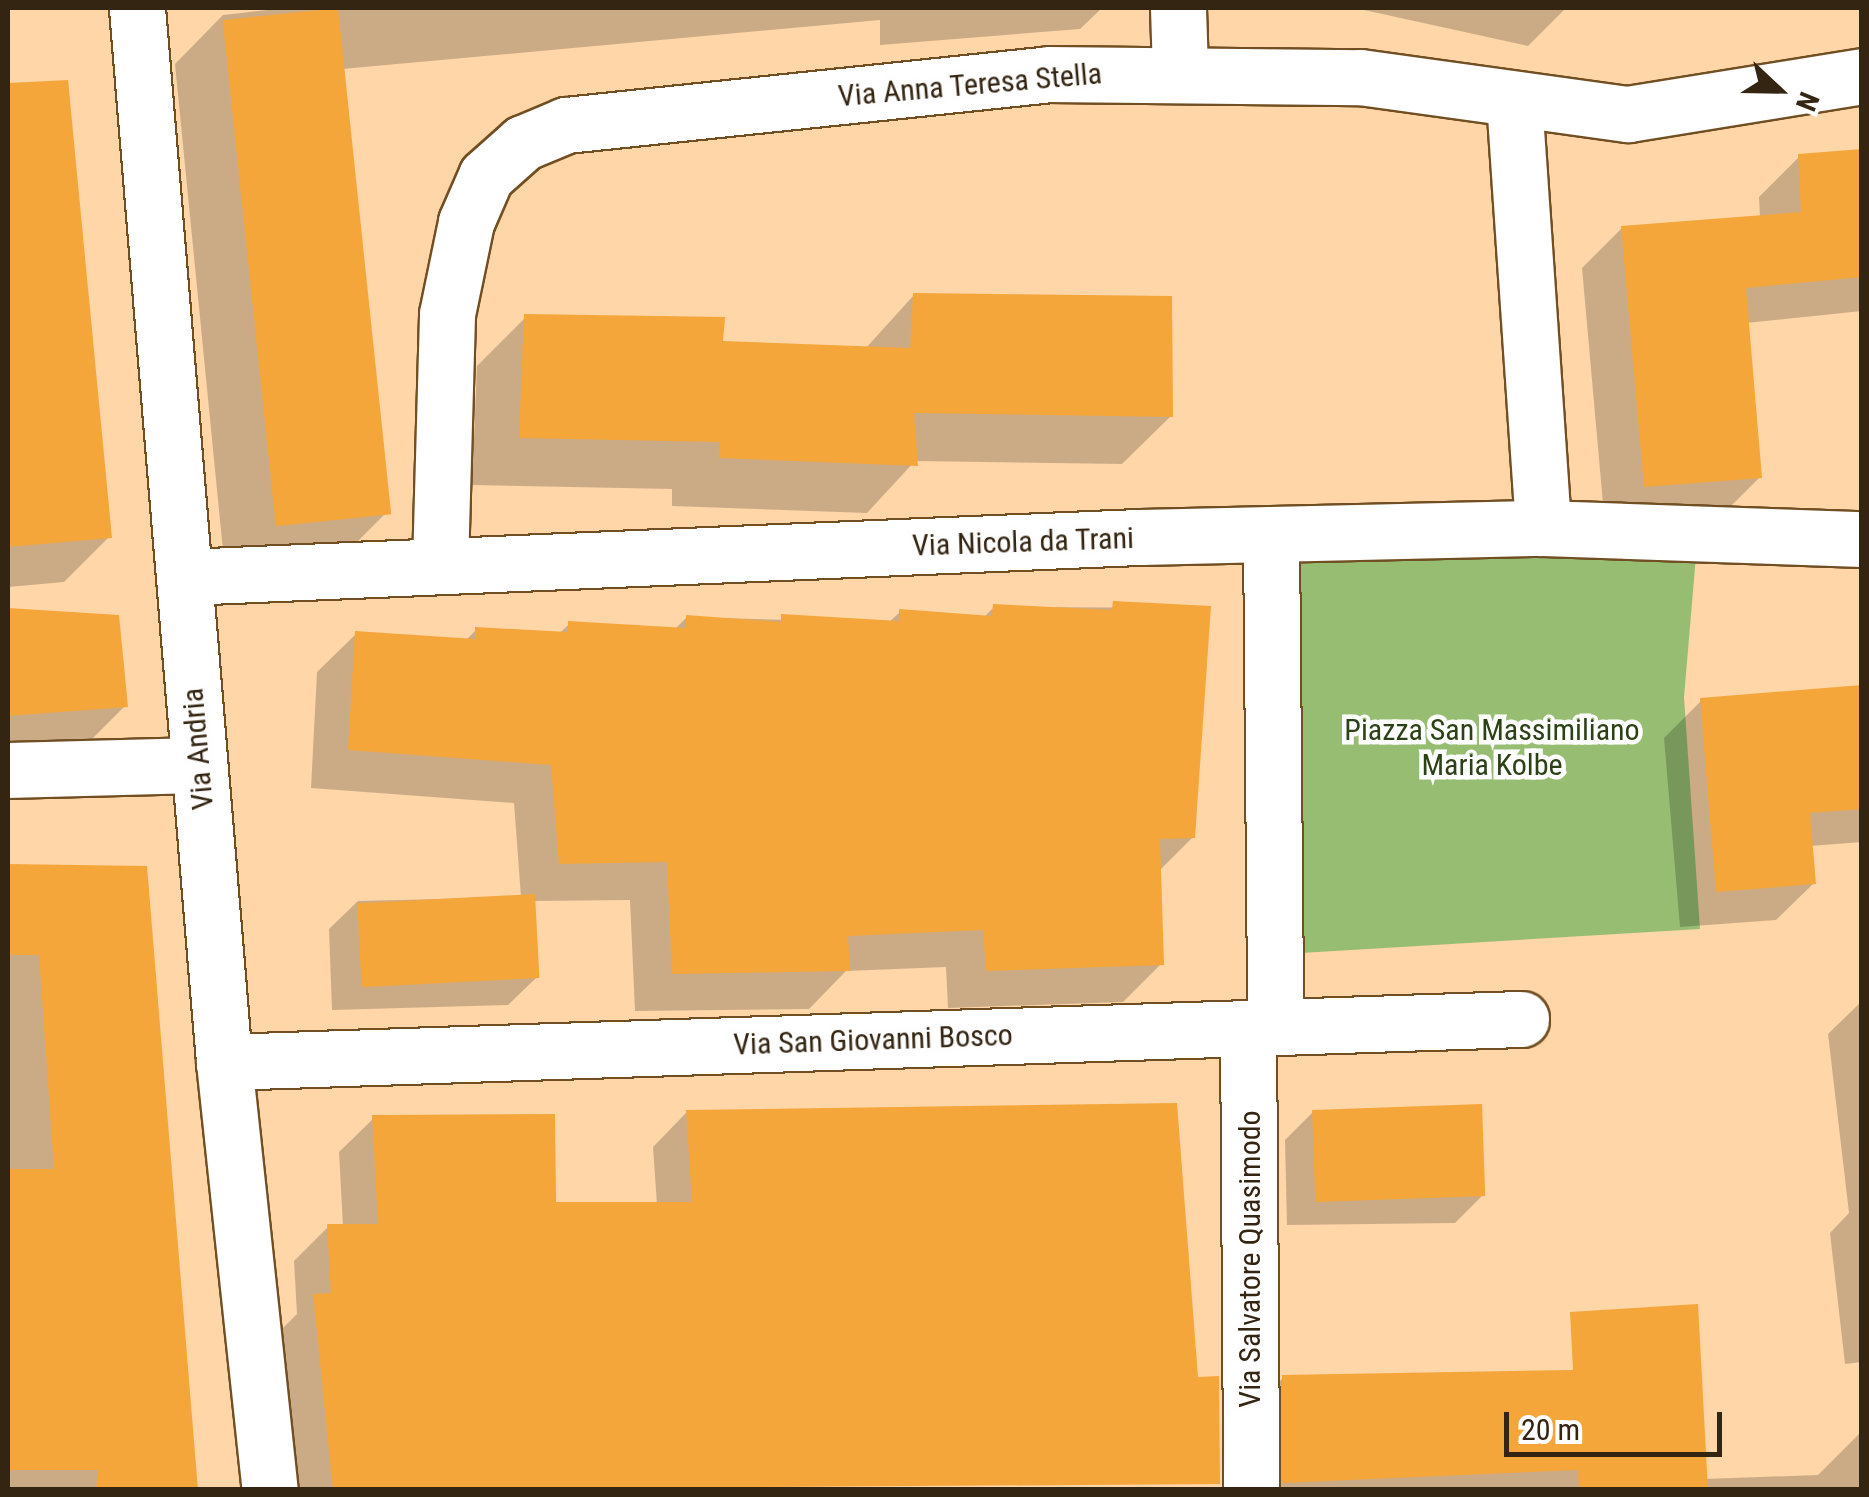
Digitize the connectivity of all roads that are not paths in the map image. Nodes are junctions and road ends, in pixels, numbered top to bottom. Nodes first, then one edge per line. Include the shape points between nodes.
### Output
1 (137, 8) edge
2 (1178, 8) edge
3 (1180, 72) junction
4 (1862, 76) edge
5 (1514, 100) junction
6 (1543, 528) junction
7 (1271, 534) junction
8 (1862, 539) edge
9 (440, 566) junction
10 (184, 577) junction
11 (199, 764) junction
12 (8, 770) edge
13 (1521, 1020) dead end
14 (1262, 1027) junction
15 (224, 1062) junction
16 (270, 1490) edge
17 (1251, 1490) edge

1 - 10 street, Via Andria
2 - 3 street
3 - 5 street, Via Anna Teresa Stella via 1360,77
3 - 9 street, Via Anna Teresa Stella via 1048,74 566,125 523,143 486,176 448,314
4 - 5 street, Via Anna Teresa Stella via 1628,114
5 - 6 street
6 - 7 street, Via Nicola da Trani
6 - 8 street, Via Nicola da Trani
7 - 9 street, Via Nicola da Trani
7 - 14 street
9 - 10 street, Via Nicola da Trani
10 - 11 street, Via Andria
11 - 12 street
11 - 15 street, Via Andria
13 - 14 street, Via San Giovanni Bosco
14 - 15 street, Via San Giovanni Bosco
14 - 17 street, Via Salvatore Quasimodo
15 - 16 street, Via Andria

